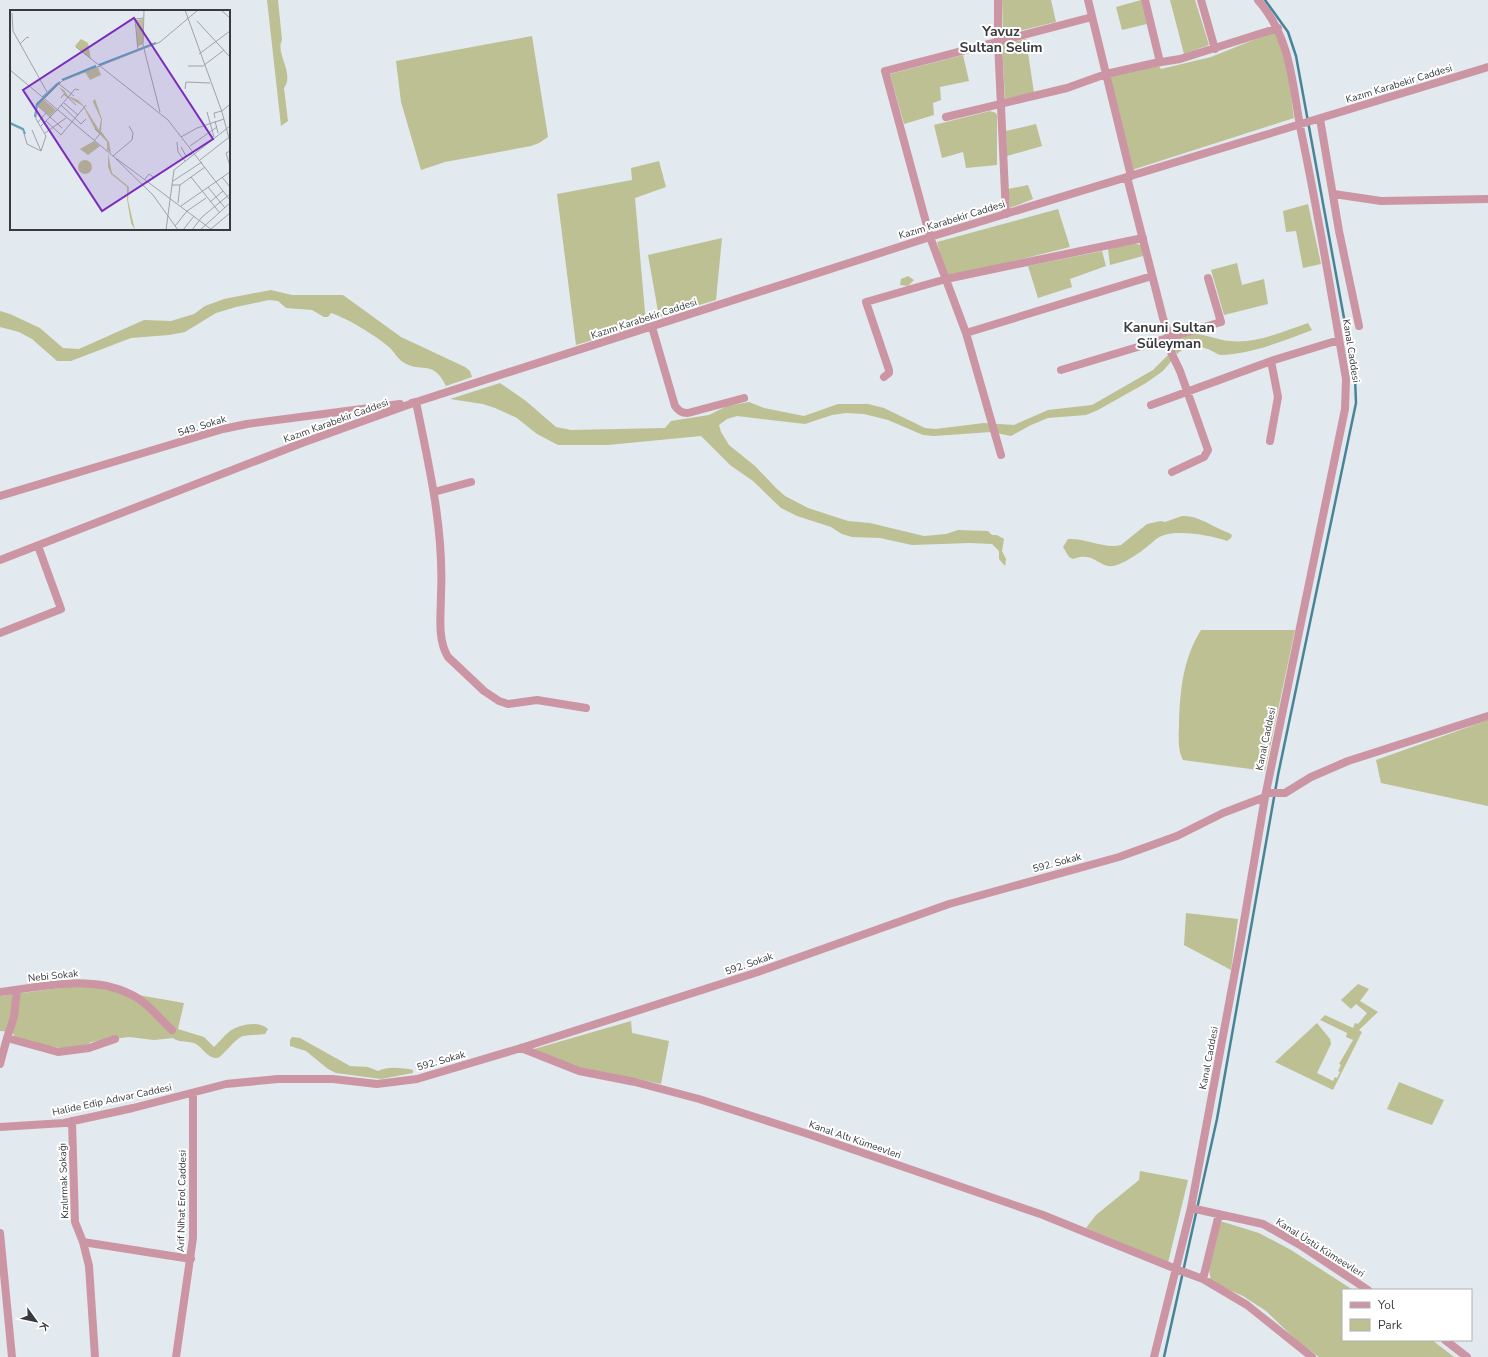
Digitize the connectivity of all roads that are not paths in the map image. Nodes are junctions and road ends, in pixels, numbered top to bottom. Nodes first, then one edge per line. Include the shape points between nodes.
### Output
1 (998, 0) edge
2 (1088, 0) edge
3 (1145, 0) edge
4 (1201, 0) edge
5 (1258, 0) edge
6 (1092, 17) junction
7 (1278, 28) junction
8 (998, 42) junction
9 (1215, 48) junction
10 (1160, 62) junction
11 (1488, 67) edge
12 (1106, 74) junction
13 (1000, 105) junction
14 (946, 117) dead end
15 (1318, 120) junction
16 (1301, 124) junction
17 (1129, 177) junction
18 (1334, 194) junction
19 (1488, 199) edge
20 (1006, 214) junction
21 (930, 237) junction
22 (1143, 238) junction
23 (1152, 276) junction
24 (1208, 278) dead end
25 (946, 279) junction
26 (1359, 326) dead end
27 (652, 327) junction
28 (966, 333) junction
29 (1170, 338) junction
30 (1339, 340) junction
31 (1271, 360) junction
32 (1061, 370) dead end
33 (884, 377) dead end
34 (1188, 391) junction
35 (744, 398) dead end
36 (416, 402) junction
37 (1151, 405) dead end
38 (1270, 441) dead end
39 (1001, 455) dead end
40 (1172, 472) dead end
41 (471, 482) dead end
42 (434, 492) junction
43 (0, 496) edge
44 (38, 546) junction
45 (0, 560) edge
46 (0, 633) edge
47 (586, 708) dead end
48 (1488, 716) edge
49 (1267, 794) junction
50 (17, 990) junction
51 (0, 992) edge
52 (172, 1030) dead end
53 (7, 1038) junction
54 (115, 1039) dead end
55 (521, 1048) junction
56 (0, 1064) edge
57 (226, 1084) joint
58 (193, 1093) junction
59 (72, 1121) junction
60 (0, 1127) edge
61 (1191, 1208) junction
62 (1217, 1213) junction
63 (0, 1233) edge
64 (83, 1242) junction
65 (191, 1259) junction
66 (1176, 1270) junction
67 (1203, 1279) junction
68 (1366, 1289) edge
69 (1446, 1341) edge
70 (12, 1357) edge
71 (94, 1357) edge
72 (176, 1357) edge
73 (1154, 1357) edge
74 (1312, 1357) edge
75 (1467, 1357) edge

1 - 8 street
2 - 6 street
3 - 10 street
4 - 9 street
5 - 7 street, Kanal Caddesi
6 - 8 street
6 - 12 street
7 - 9 street
7 - 16 street, Kanal Caddesi via 1289,60
8 - 13 street
8 - 21 street via 885,71
9 - 10 street via 1180,60
10 - 12 street
11 - 15 street, Kazım Karabekir Caddesi
12 - 13 street via 1067,88
12 - 17 street
13 - 14 street
13 - 20 street
15 - 16 street, Kazım Karabekir Caddesi
15 - 18 street
16 - 17 street, Kazım Karabekir Caddesi
16 - 30 street, Kanal Caddesi
17 - 20 street, Kazım Karabekir Caddesi
17 - 22 street
18 - 19 street via 1381,201
18 - 26 street
20 - 21 street, Kazım Karabekir Caddesi
21 - 25 street
21 - 27 street, Kazım Karabekir Caddesi
22 - 23 street
22 - 25 street
23 - 28 street
23 - 29 street
24 - 29 street via 1221,322
25 - 28 street
25 - 33 street via 866,302 889,370
27 - 35 street via 678,410 688,414
27 - 36 street, Kazım Karabekir Caddesi
28 - 39 street
29 - 32 street
29 - 34 street via 1171,352
30 - 31 street
30 - 49 street, Kanal Caddesi via 1346,379 1345,409
31 - 34 street
31 - 38 street via 1278,397
34 - 37 street
34 - 40 street via 1207,453 1204,457
36 - 42 street
36 - 43 street, 549. Sokak via 223,429
36 - 44 street, Kazım Karabekir Caddesi via 302,443
41 - 42 street
42 - 47 street via 441,562 442,645 448,657 484,691 499,701 508,704 537,700
44 - 45 street, Kazım Karabekir Caddesi
44 - 46 street via 61,609
48 - 49 street via 1348,762 1311,777 1288,791
49 - 55 street, 592. Sokak via 1177,836 1119,857 949,904 758,972
49 - 61 street, Kanal Caddesi
50 - 51 street, Nebi Sokak
50 - 52 street, Nebi Sokak via 81,982 119,990 131,994
50 - 53 street via 14,1017
53 - 54 street via 58,1052 89,1048
53 - 56 street
55 - 57 street, 592. Sokak via 417,1079 377,1084 325,1079
55 - 66 street, Kanal Altı Kümeevleri via 579,1070 699,1099 808,1134 1043,1215
57 - 58 street, Halide Edip Adıvar Caddesi
58 - 59 street, Halide Edip Adıvar Caddesi
58 - 65 street, Arif Nihat Erol Caddesi via 194,1208
59 - 60 street, Halide Edip Adıvar Caddesi
59 - 64 street, Kızılırmak Sokağı via 75,1222
61 - 62 street, Kanal Üstü Kümeevleri
61 - 66 street, Kanal Caddesi
62 - 67 street
62 - 68 street, Kanal Üstü Kümeevleri via 1272,1228
63 - 70 street
64 - 65 street
64 - 71 street, Kızılırmak Sokağı via 90,1266
65 - 72 street, Arif Nihat Erol Caddesi
66 - 67 street
66 - 73 street, Kanal Caddesi
67 - 74 street via 1247,1305
69 - 75 street

